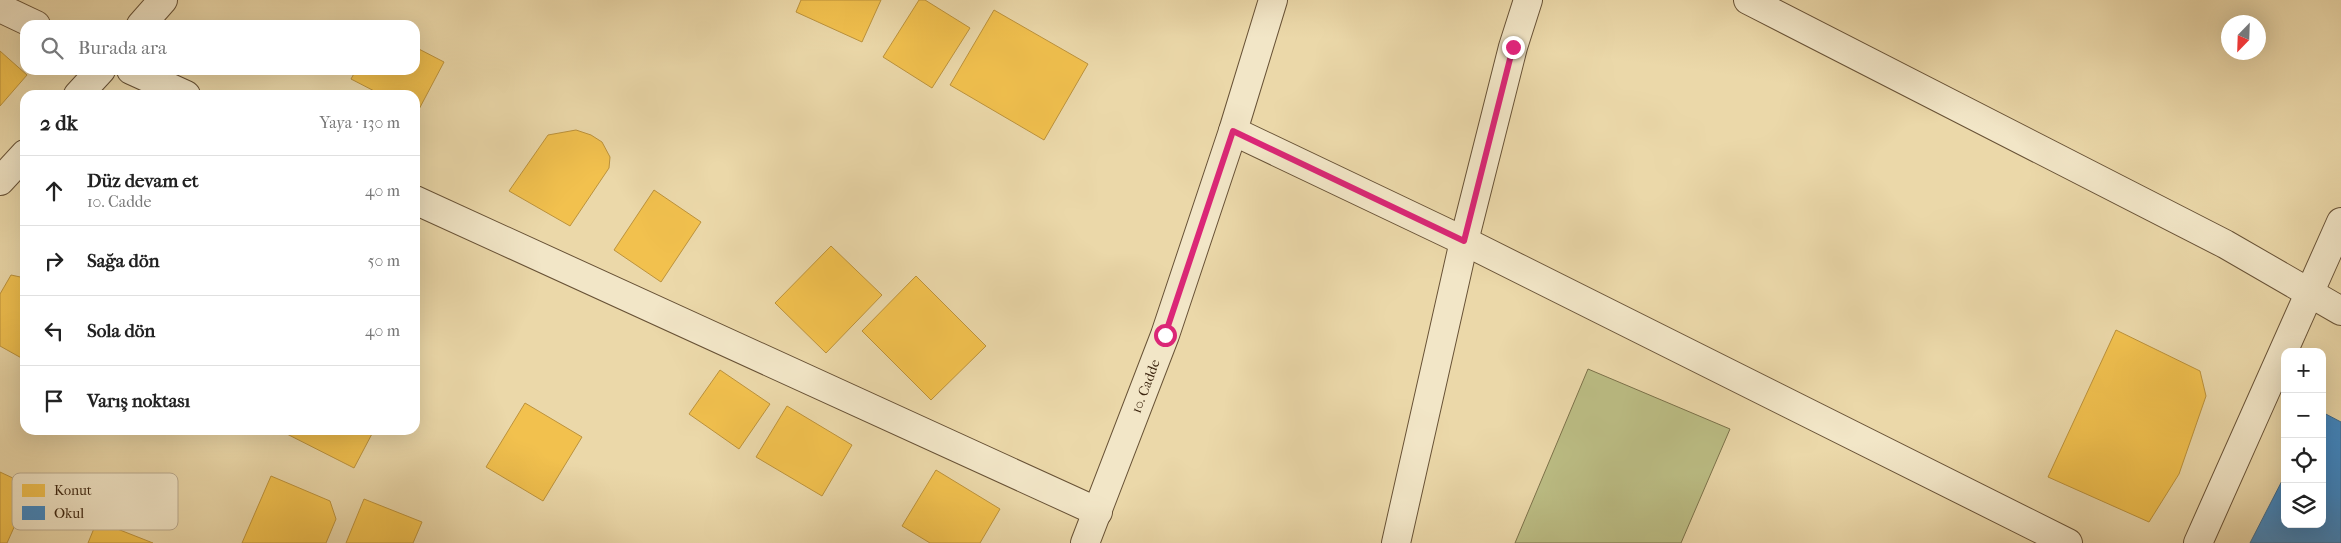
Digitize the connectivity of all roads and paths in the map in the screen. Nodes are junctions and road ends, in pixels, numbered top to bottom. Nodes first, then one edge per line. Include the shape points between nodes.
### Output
1 (163, 0) edge
2 (1273, 0) edge
3 (1528, 0) edge
4 (1748, 0) edge
5 (0, 8) edge
6 (25, 20) edge
7 (145, 20) edge
8 (96, 75) edge
9 (143, 75) edge
10 (83, 90) edge
11 (175, 90) edge
12 (1233, 131) junction
13 (20, 159) edge
14 (0, 181) edge
15 (420, 202) edge
16 (2341, 222) edge
17 (1464, 241) junction
18 (2310, 295) junction
19 (2341, 311) edge
20 (1098, 512) junction
21 (1085, 543) edge
22 (1396, 543) edge
23 (2068, 543) edge
24 (2198, 543) edge

1 - 7 street
2 - 12 street, 10. Cadde
3 - 17 street
4 - 18 street via 2225,244
5 - 6 street
8 - 10 street
9 - 11 street
12 - 17 street
12 - 20 street, 10. Cadde via 1165,335
13 - 14 street
15 - 20 street
16 - 18 street
17 - 22 street
17 - 23 street
18 - 19 street
18 - 24 street
20 - 21 street, 10. Cadde

